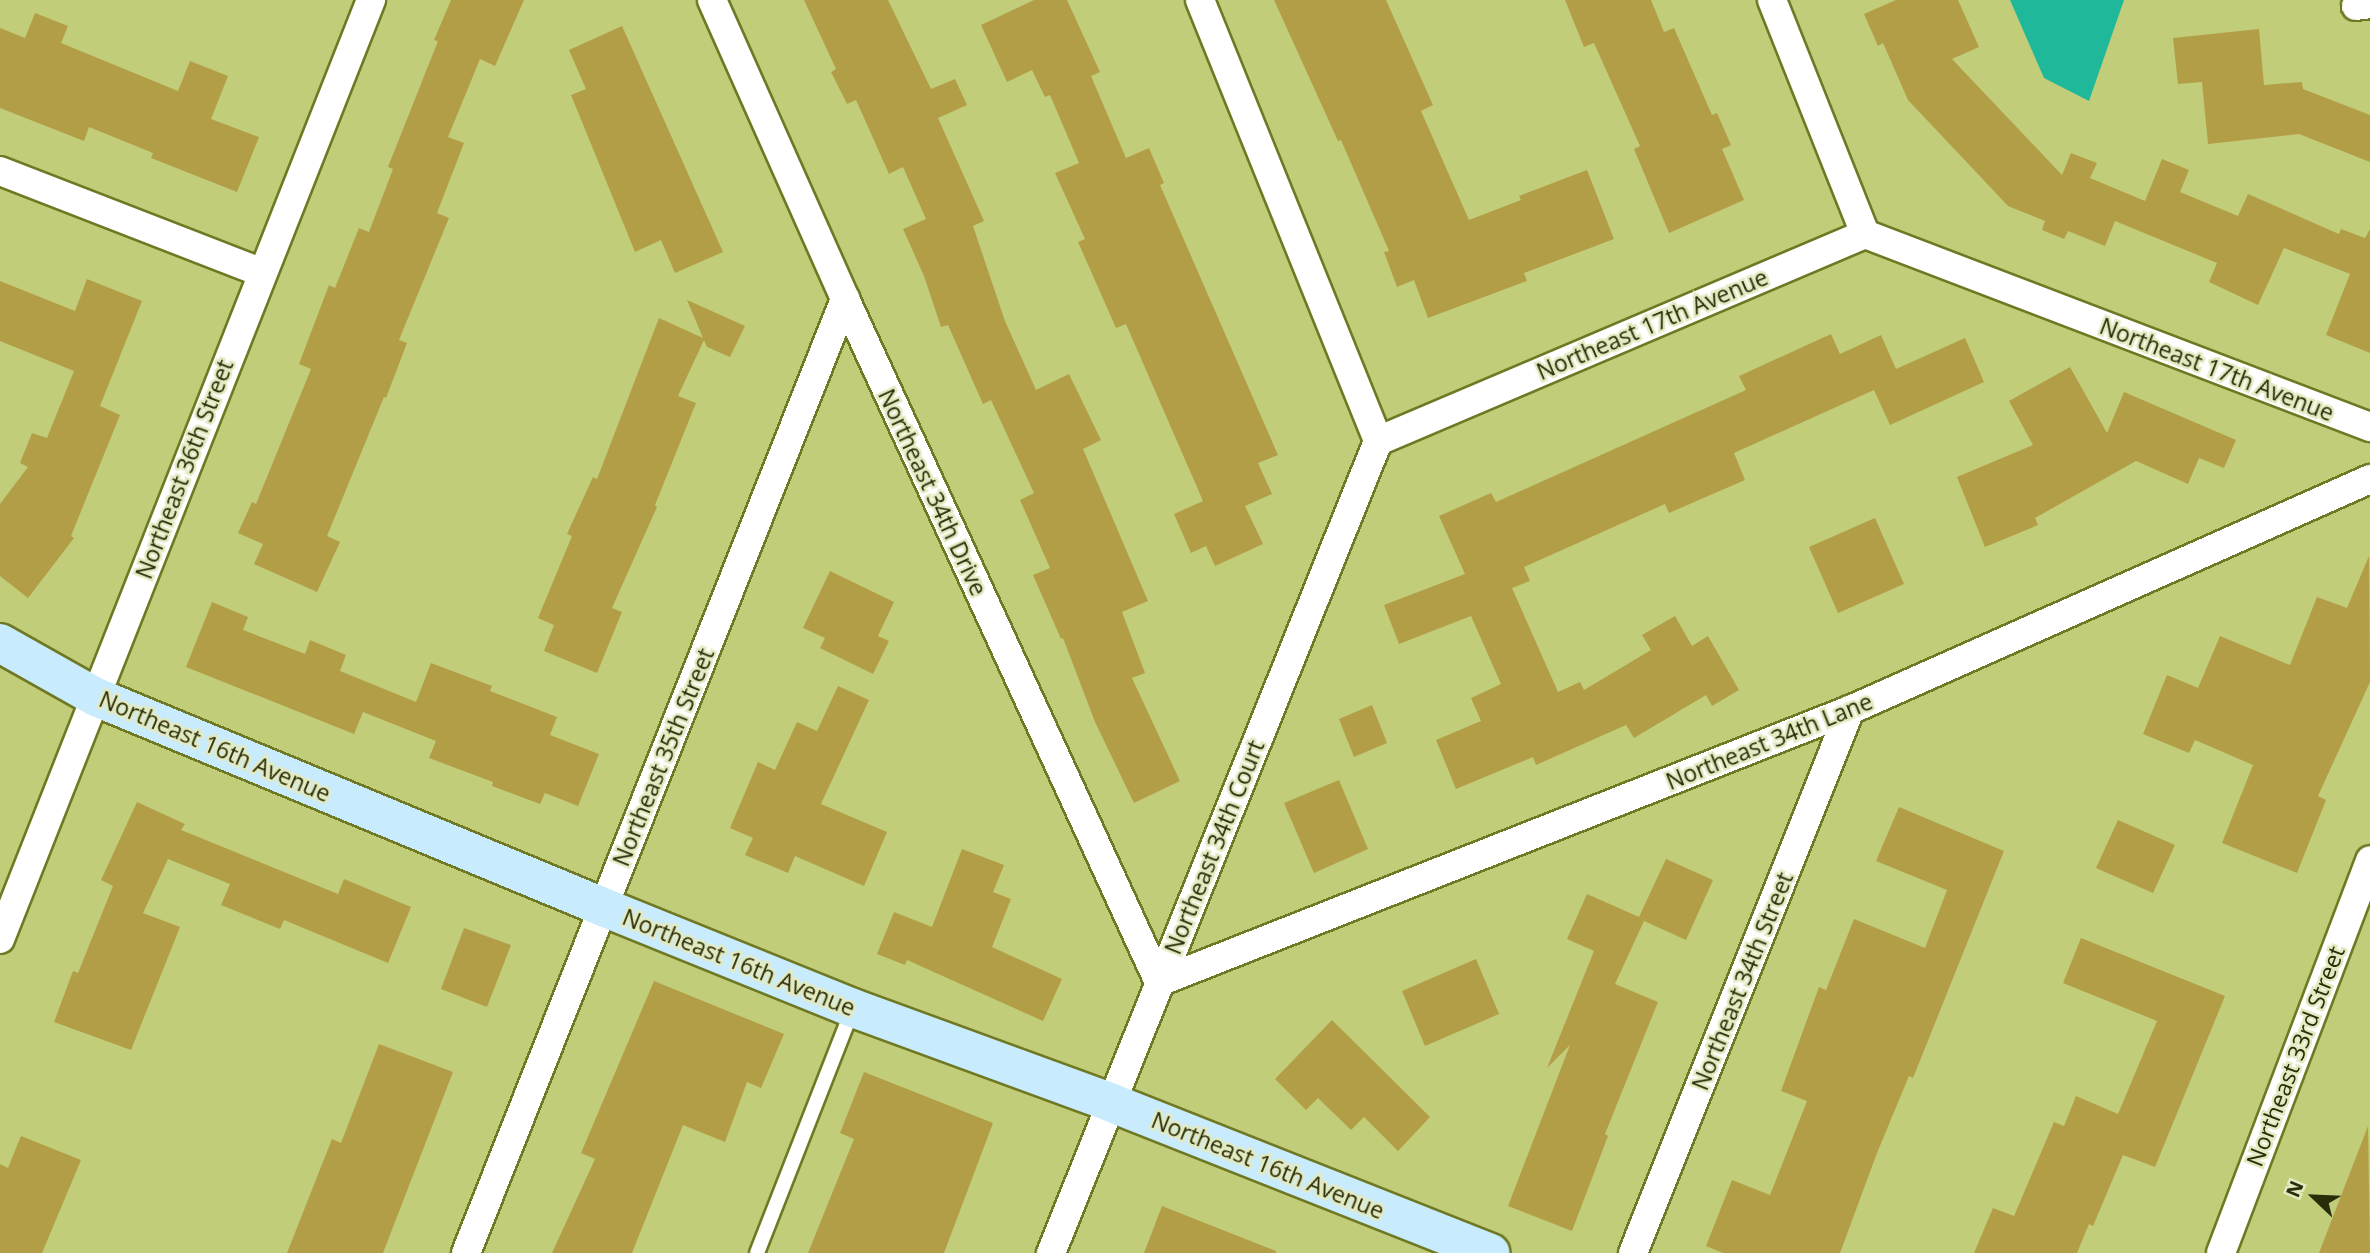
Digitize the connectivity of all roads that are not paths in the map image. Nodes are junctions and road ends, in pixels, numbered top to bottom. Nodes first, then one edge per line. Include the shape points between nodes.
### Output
1 (371, 0) edge
2 (712, 0) edge
3 (1200, 0) edge
4 (1772, 0) edge
5 (0, 171) edge
6 (1865, 234) junction
7 (261, 272) junction
8 (845, 299) junction
9 (2370, 428) edge
10 (1378, 441) junction
11 (2370, 479) edge
12 (0, 643) edge
13 (96, 697) junction
14 (1850, 710) junction
15 (2370, 860) edge
16 (604, 907) junction
17 (0, 939) edge
18 (1159, 982) junction
19 (853, 1008) junction
20 (1112, 1103) junction
21 (466, 1253) edge
22 (757, 1253) edge
23 (1051, 1253) edge
24 (1490, 1253) edge
25 (1633, 1253) edge
26 (2221, 1253) edge

1 - 7 street, Northeast 36th Street
2 - 8 street, Northeast 34th Drive
3 - 10 street
4 - 6 street
5 - 7 street
6 - 9 street, Northeast 17th Avenue
6 - 10 street, Northeast 17th Avenue
7 - 13 street, Northeast 36th Street
8 - 16 street, Northeast 35th Street
8 - 18 street, Northeast 34th Drive
10 - 18 street, Northeast 34th Court
11 - 14 street, Northeast 34th Lane
12 - 13 street, Northeast 16th Avenue
13 - 16 street, Northeast 16th Avenue
13 - 17 street, Northeast 36th Street
14 - 18 street, Northeast 34th Lane
14 - 25 street, Northeast 34th Street
15 - 26 street, Northeast 33rd Street
16 - 19 street, Northeast 16th Avenue
16 - 21 street, Northeast 35th Street
18 - 20 street, Northeast 34th Court
19 - 20 street, Northeast 16th Avenue
19 - 22 lane
20 - 23 street, Northeast 34th Court
20 - 24 street, Northeast 16th Avenue

